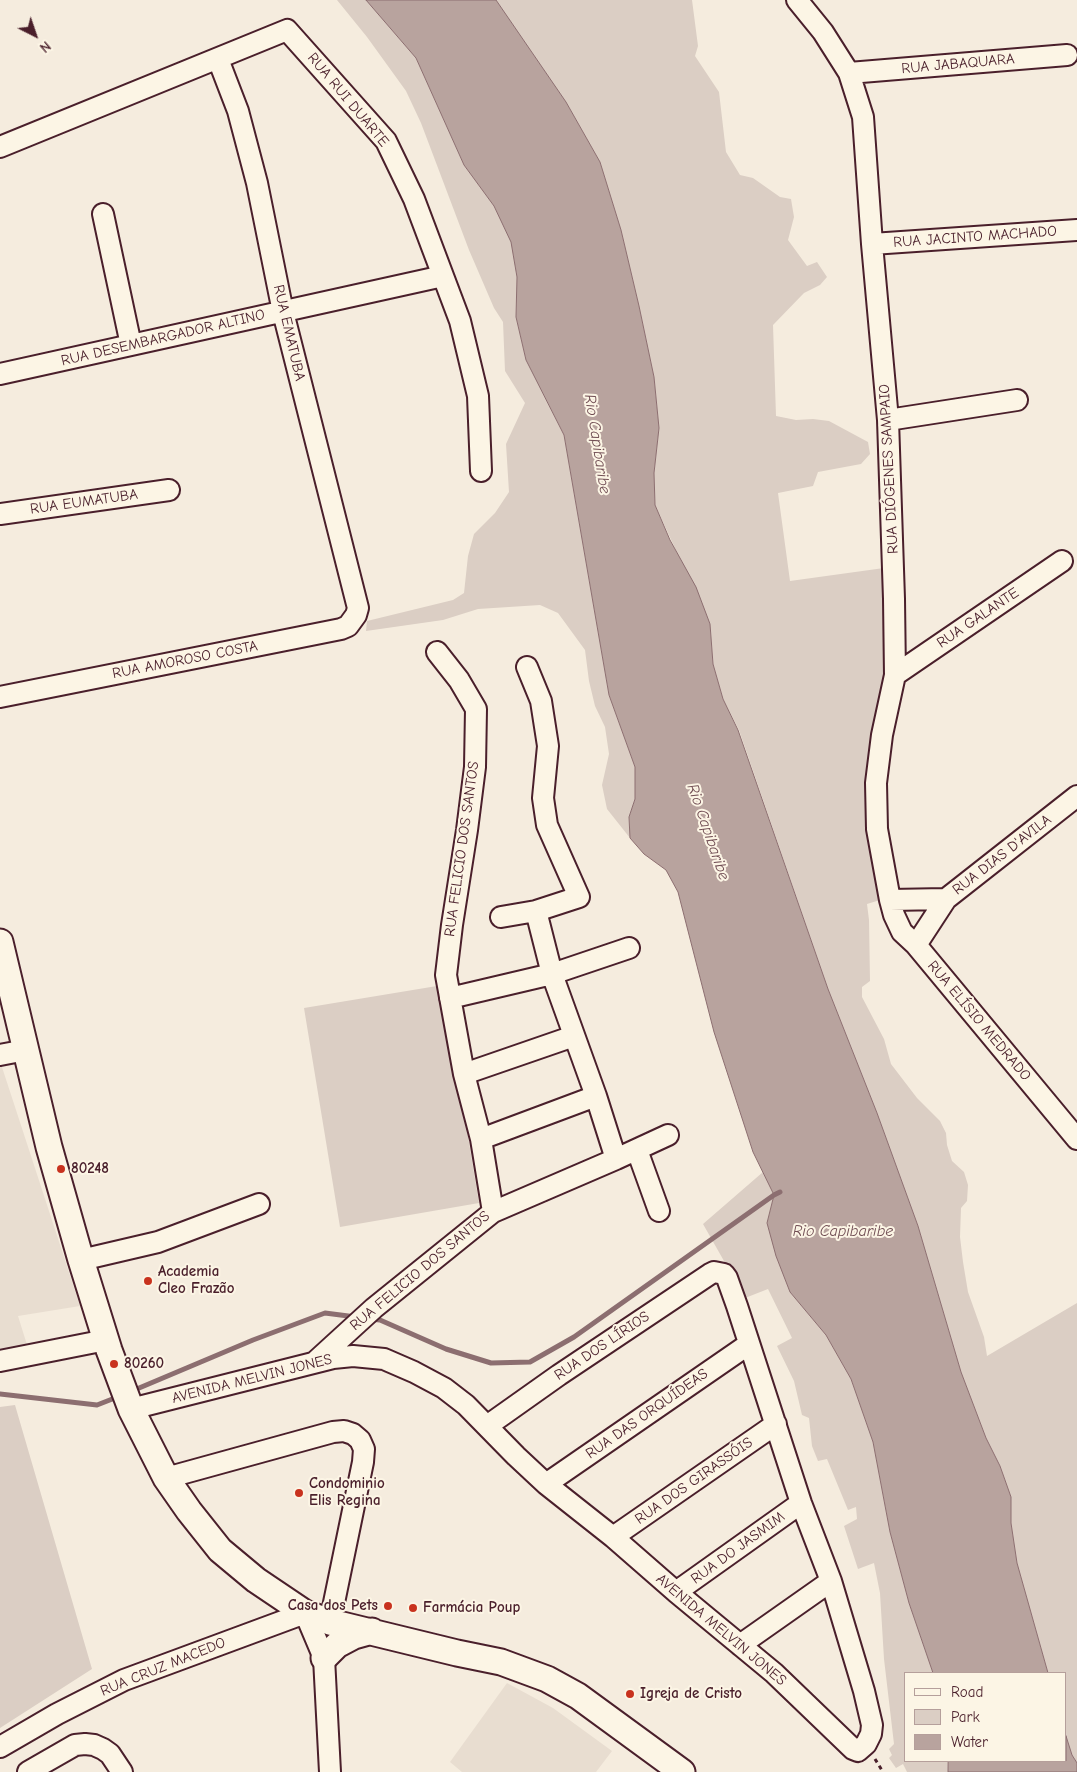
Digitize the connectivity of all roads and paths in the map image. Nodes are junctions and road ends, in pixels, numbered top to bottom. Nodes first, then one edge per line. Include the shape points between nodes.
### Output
1 (797, 0) edge
2 (1067, 55) dead end
3 (218, 59) junction
4 (849, 73) junction
5 (0, 147) edge
6 (103, 214) dead end
7 (1077, 230) edge
8 (872, 244) junction
9 (442, 276) junction
10 (283, 312) junction
11 (132, 345) junction
12 (0, 374) edge
13 (1016, 400) dead end
14 (888, 420) junction
15 (481, 472) dead end
16 (169, 490) dead end
17 (0, 514) edge
18 (1062, 561) dead end
19 (358, 608) joint
20 (437, 652) dead end
21 (526, 668) dead end
22 (895, 675) junction
23 (0, 697) edge
24 (1077, 796) edge
25 (946, 899) junction
26 (890, 900) junction
27 (536, 911) junction
28 (501, 917) dead end
29 (0, 942) edge
30 (916, 945) junction
31 (629, 948) dead end
32 (552, 974) junction
33 (450, 998) junction
34 (574, 1036) junction
35 (26, 1050) junction
36 (0, 1055) edge
37 (464, 1074) junction
38 (596, 1096) junction
39 (668, 1135) dead end
40 (481, 1139) junction
41 (1077, 1139) edge
42 (637, 1150) junction
43 (616, 1159) junction
44 (259, 1204) dead end
45 (659, 1211) dead end
46 (493, 1212) junction
47 (81, 1260) junction
48 (719, 1272) joint
49 (106, 1340) junction
50 (749, 1344) junction
51 (0, 1361) edge
52 (316, 1361) junction
53 (127, 1399) junction
54 (776, 1424) junction
55 (487, 1426) junction
56 (166, 1478) junction
57 (546, 1484) junction
58 (801, 1503) junction
59 (612, 1537) junction
60 (831, 1581) junction
61 (676, 1592) junction
62 (305, 1613) junction
63 (330, 1622) junction
64 (372, 1632) junction
65 (740, 1645) junction
66 (324, 1658) junction
67 (0, 1747) edge
68 (28, 1772) edge
69 (122, 1772) edge
70 (330, 1772) edge
71 (682, 1772) edge

1 - 4 street, RUA DIÓGENES SAMPAIO via 823,32
2 - 4 street, RUA JABAQUARA
3 - 5 street, RUA RUI DUARTE
3 - 9 street, RUA RUI DUARTE via 287,30 386,141 414,199
3 - 10 street, RUA EMATUBA via 238,111 257,183
4 - 8 street, RUA DIÓGENES SAMPAIO via 863,117
6 - 11 street
7 - 8 street, RUA JACINTO MACHADO
8 - 14 street, RUA DIÓGENES SAMPAIO
9 - 10 street, RUA DESEMBARGADOR ALTINO
9 - 15 street, RUA RUI DUARTE via 460,321 478,396
10 - 11 street, RUA DESEMBARGADOR ALTINO
10 - 19 street, RUA EMATUBA
11 - 12 street, RUA DESEMBARGADOR ALTINO
13 - 14 street
14 - 22 street, RUA DIÓGENES SAMPAIO
16 - 17 street, RUA EUMATUBA
18 - 22 street, RUA GALANTE
19 - 23 street, RUA AMOROSO COSTA via 353,621 341,629
20 - 33 street, RUA FELICIO DOS SANTOS via 476,708 475,767 468,830 446,975
21 - 27 street via 541,701 548,746 543,798 547,825 579,897
22 - 26 street, RUA DIÓGENES SAMPAIO via 876,783 877,829
24 - 25 street, RUA DIAS D'AVILA
25 - 26 street
25 - 30 street, RUA DIAS D'AVILA
26 - 30 street, RUA ELÍSIO MEDRADO via 902,932
27 - 28 street
27 - 32 street
29 - 35 main road
30 - 41 street, RUA ELÍSIO MEDRADO
31 - 32 street
32 - 33 street
32 - 34 street
33 - 37 street, RUA FELICIO DOS SANTOS
34 - 37 street
34 - 38 street
35 - 36 street
35 - 47 main road
37 - 40 street, RUA FELICIO DOS SANTOS
38 - 40 street
38 - 43 street
39 - 42 street
40 - 46 street, RUA FELICIO DOS SANTOS
42 - 43 street
42 - 45 street
43 - 46 street
44 - 47 street via 158,1242
46 - 52 street, RUA FELICIO DOS SANTOS via 374,1308
47 - 49 main road
48 - 50 street, AVENIDA MELVIN JONES via 727,1278
48 - 55 street, RUA DOS LÍRIOS via 702,1279
49 - 51 street
49 - 53 main road
50 - 54 street, AVENIDA MELVIN JONES
50 - 57 street, RUA DAS ORQUÍDEAS
52 - 53 street, AVENIDA MELVIN JONES
52 - 55 street, AVENIDA MELVIN JONES via 353,1356 384,1359 444,1388
53 - 56 main road
54 - 58 street, AVENIDA MELVIN JONES
54 - 59 street, RUA DOS GIRASSÓIS
55 - 57 street, AVENIDA MELVIN JONES
56 - 62 main road via 220,1550 256,1580
56 - 63 street via 333,1432 344,1431 360,1440 364,1449 362,1462
57 - 59 street, AVENIDA MELVIN JONES
58 - 60 street, AVENIDA MELVIN JONES
58 - 61 street, RUA DO JASMIM
59 - 61 street, AVENIDA MELVIN JONES
60 - 65 street
60 - 65 street, AVENIDA MELVIN JONES via 872,1725 871,1734 860,1750 853,1749
61 - 65 street, AVENIDA MELVIN JONES
62 - 63 main road
62 - 66 street
62 - 67 street, RUA CRUZ MACEDO via 124,1680
63 - 64 main road
64 - 66 main road via 354,1636 337,1645
64 - 71 main road via 501,1662 547,1680 578,1696
66 - 70 street
68 - 69 street via 75,1745 84,1744 94,1745 110,1754

